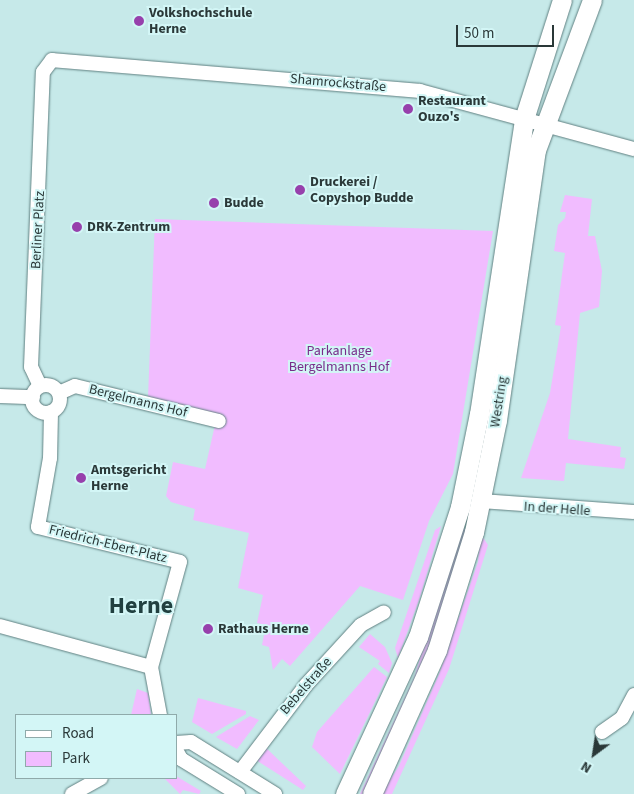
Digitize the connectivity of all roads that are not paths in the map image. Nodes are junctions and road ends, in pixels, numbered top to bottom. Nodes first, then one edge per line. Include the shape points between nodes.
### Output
1 (562, 0) edge
2 (592, 0) edge
3 (43, 72) joint
4 (524, 119) junction
5 (544, 125) junction
6 (634, 149) edge
7 (36, 392) junction
8 (59, 393) junction
9 (0, 396) edge
10 (51, 412) junction
11 (219, 422) dead end
12 (481, 501) junction
13 (634, 512) edge
14 (384, 612) dead end
15 (0, 626) edge
16 (151, 667) junction
17 (634, 695) edge
18 (160, 714) edge
19 (602, 732) dead end
20 (178, 743) edge
21 (178, 754) edge
22 (240, 772) junction
23 (99, 779) edge
24 (72, 794) edge
25 (238, 794) edge
26 (275, 794) edge
27 (345, 794) edge
28 (372, 794) edge

1 - 4 main road, Westring
2 - 5 main road, Westring
3 - 4 street, Shamrockstraße via 57,59 412,90
3 - 7 street, Berliner Platz via 31,367
4 - 5 street, Shamrockstraße
4 - 27 main road, Westring via 479,414 460,507 414,646
5 - 6 street, Shamrockstraße
5 - 12 main road, Westring via 536,150
7 - 8 street via 51,386
7 - 9 street
7 - 10 street via 36,408
8 - 10 street via 59,404
8 - 11 street, Bergelmanns Hof via 75,386
10 - 16 street, Friedrich-Ebert-Platz via 50,458 38,527 180,562
12 - 13 street, In der Helle
12 - 28 main road, Westring via 437,650
14 - 22 street, Bebelstraße via 361,625 306,685
15 - 16 street
16 - 18 street
17 - 19 street via 622,718
20 - 22 street via 191,742
21 - 25 street via 181,759
22 - 26 street
23 - 24 street

